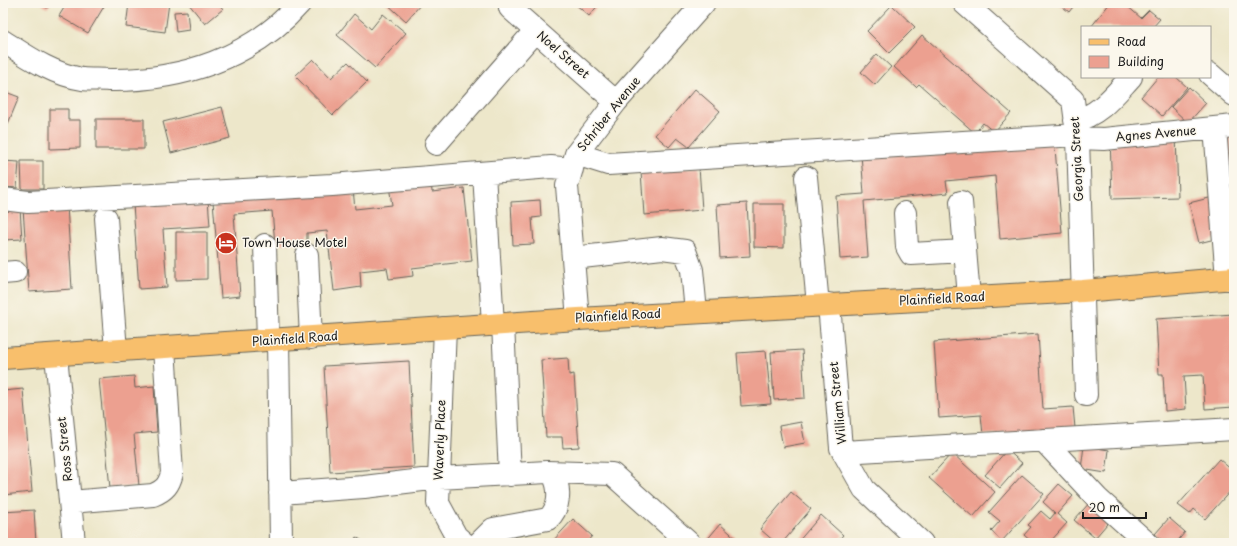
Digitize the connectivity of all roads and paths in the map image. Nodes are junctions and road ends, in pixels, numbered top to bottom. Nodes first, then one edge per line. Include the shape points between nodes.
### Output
1 (300, 3) edge
2 (704, 3) edge
3 (964, 3) edge
4 (512, 6) edge
5 (535, 31) junction
6 (3, 41) edge
7 (1211, 75) edge
8 (1130, 78) edge
9 (1234, 95) edge
10 (616, 102) junction
11 (1224, 127) edge
12 (1077, 131) junction
13 (436, 144) dead end
14 (574, 161) junction
15 (484, 173) junction
16 (806, 178) dead end
17 (3, 199) edge
18 (962, 202) dead end
19 (905, 213) dead end
20 (106, 218) dead end
21 (265, 246) dead end
22 (965, 251) junction
23 (307, 255) dead end
24 (573, 258) junction
25 (1231, 279) edge
26 (1083, 291) junction
27 (969, 297) junction
28 (823, 305) junction
29 (696, 312) junction
30 (578, 319) junction
31 (498, 324) junction
32 (445, 328) junction
33 (311, 338) junction
34 (273, 340) junction
35 (164, 348) junction
36 (116, 351) junction
37 (56, 355) junction
38 (3, 358) edge
39 (1086, 395) dead end
40 (1234, 429) edge
41 (1043, 440) junction
42 (843, 452) junction
43 (547, 472) junction
44 (510, 475) junction
45 (439, 478) junction
46 (280, 493) junction
47 (70, 502) junction
48 (457, 541) edge
49 (74, 543) edge
50 (282, 543) edge
51 (479, 543) edge
52 (689, 543) edge
53 (922, 543) edge
54 (1147, 543) edge

1 - 6 street via 288,17 247,47 195,70 136,80 82,79 42,66
2 - 10 street, Schriber Avenue
3 - 12 street, Georgia Street via 1073,100
4 - 5 street, Noel Street
5 - 10 street, Noel Street
5 - 13 street
7 - 9 street
8 - 12 street via 1100,108 1082,119
10 - 14 street, Schriber Avenue
11 - 12 street, Agnes Avenue via 1104,139
11 - 25 street
12 - 14 street via 608,164
12 - 26 street, Georgia Street
14 - 15 street via 551,167
14 - 24 street, Schriber Avenue via 567,186
15 - 17 street via 332,185 28,202
15 - 31 street
16 - 28 street, William Street
18 - 22 street
19 - 22 street via 907,247 911,254
20 - 36 street
21 - 34 street
22 - 27 street
23 - 33 street
24 - 29 street via 662,248 685,251 692,270
24 - 30 street, Schriber Avenue
25 - 26 main road, Plainfield Road
26 - 27 main road, Plainfield Road
26 - 39 street, Georgia Street
27 - 28 main road, Plainfield Road
28 - 29 main road, Plainfield Road
28 - 42 street, William Street
29 - 30 main road, Plainfield Road
30 - 31 main road, Plainfield Road
31 - 32 main road, Plainfield Road
31 - 44 street
32 - 33 main road, Plainfield Road
32 - 45 street, Waverly Place
33 - 34 main road, Plainfield Road
34 - 35 main road, Plainfield Road
34 - 46 street
35 - 36 main road, Plainfield Road
35 - 47 street via 172,472 170,484 153,495
36 - 37 main road, Plainfield Road
37 - 38 main road, Plainfield Road
37 - 47 street, Ross Street
40 - 41 street
41 - 42 street
41 - 54 street via 1098,499
42 - 53 street, William Street via 864,489
43 - 44 street
43 - 51 street via 554,474 556,480 558,504 555,513 548,519 493,529
43 - 52 street via 612,474
44 - 45 street
45 - 46 street
45 - 48 street, Waverly Place via 438,503
46 - 50 street
47 - 49 street, Ross Street

